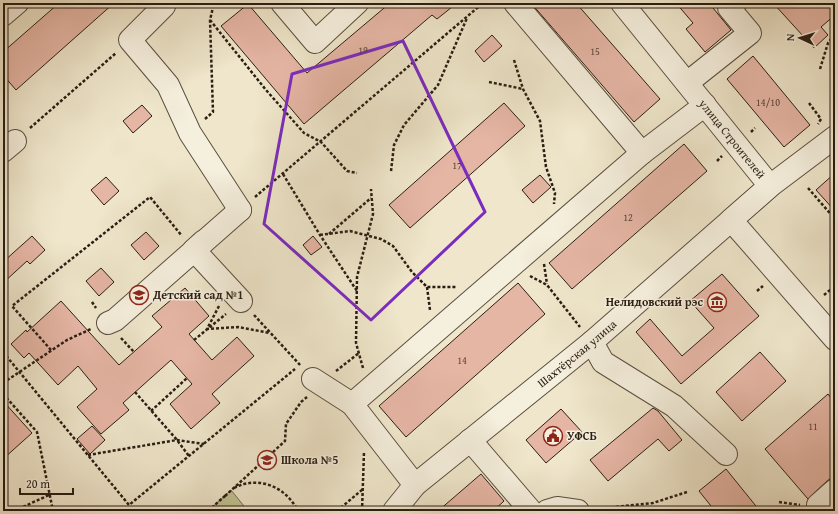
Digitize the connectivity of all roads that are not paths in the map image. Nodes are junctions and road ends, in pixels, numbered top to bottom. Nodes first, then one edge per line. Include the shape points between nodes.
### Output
1 (17, 3) edge
2 (165, 3) edge
3 (282, 3) edge
4 (357, 3) edge
5 (515, 3) edge
6 (622, 3) edge
7 (735, 3) edge
8 (3, 15) edge
9 (687, 83) junction
10 (705, 105) junction
11 (825, 133) edge
12 (642, 153) junction
13 (770, 186) junction
14 (730, 220) junction
15 (194, 250) junction
16 (235, 294) road end
17 (108, 323) road end
18 (835, 339) edge
19 (592, 342) junction
20 (307, 372) road end
21 (352, 404) junction
22 (470, 440) junction
23 (726, 454) dead end
24 (415, 485) junction
25 (835, 490) edge
26 (818, 505) dead end
27 (394, 511) edge
28 (532, 511) edge
29 (548, 511) edge
30 (578, 511) edge

1 - 8 street
2 - 15 street via 130,40 168,85 190,133 240,210
3 - 4 street via 315,42
5 - 12 street
6 - 9 street, улица Строителей
7 - 9 street via 729,8 750,33
9 - 10 street, улица Строителей
10 - 12 street
10 - 13 street, улица Строителей
11 - 13 street
12 - 21 street
13 - 14 street, улица Строителей
14 - 18 street
14 - 19 street, Шахтёрская улица
15 - 16 street
15 - 17 street via 115,320
19 - 22 street, Шахтёрская улица
19 - 23 street via 603,362 674,406
20 - 21 street
21 - 24 street
22 - 24 street, Шахтёрская улица
22 - 28 street
24 - 27 street, Шахтёрская улица
25 - 26 street
29 - 30 street via 557,508

